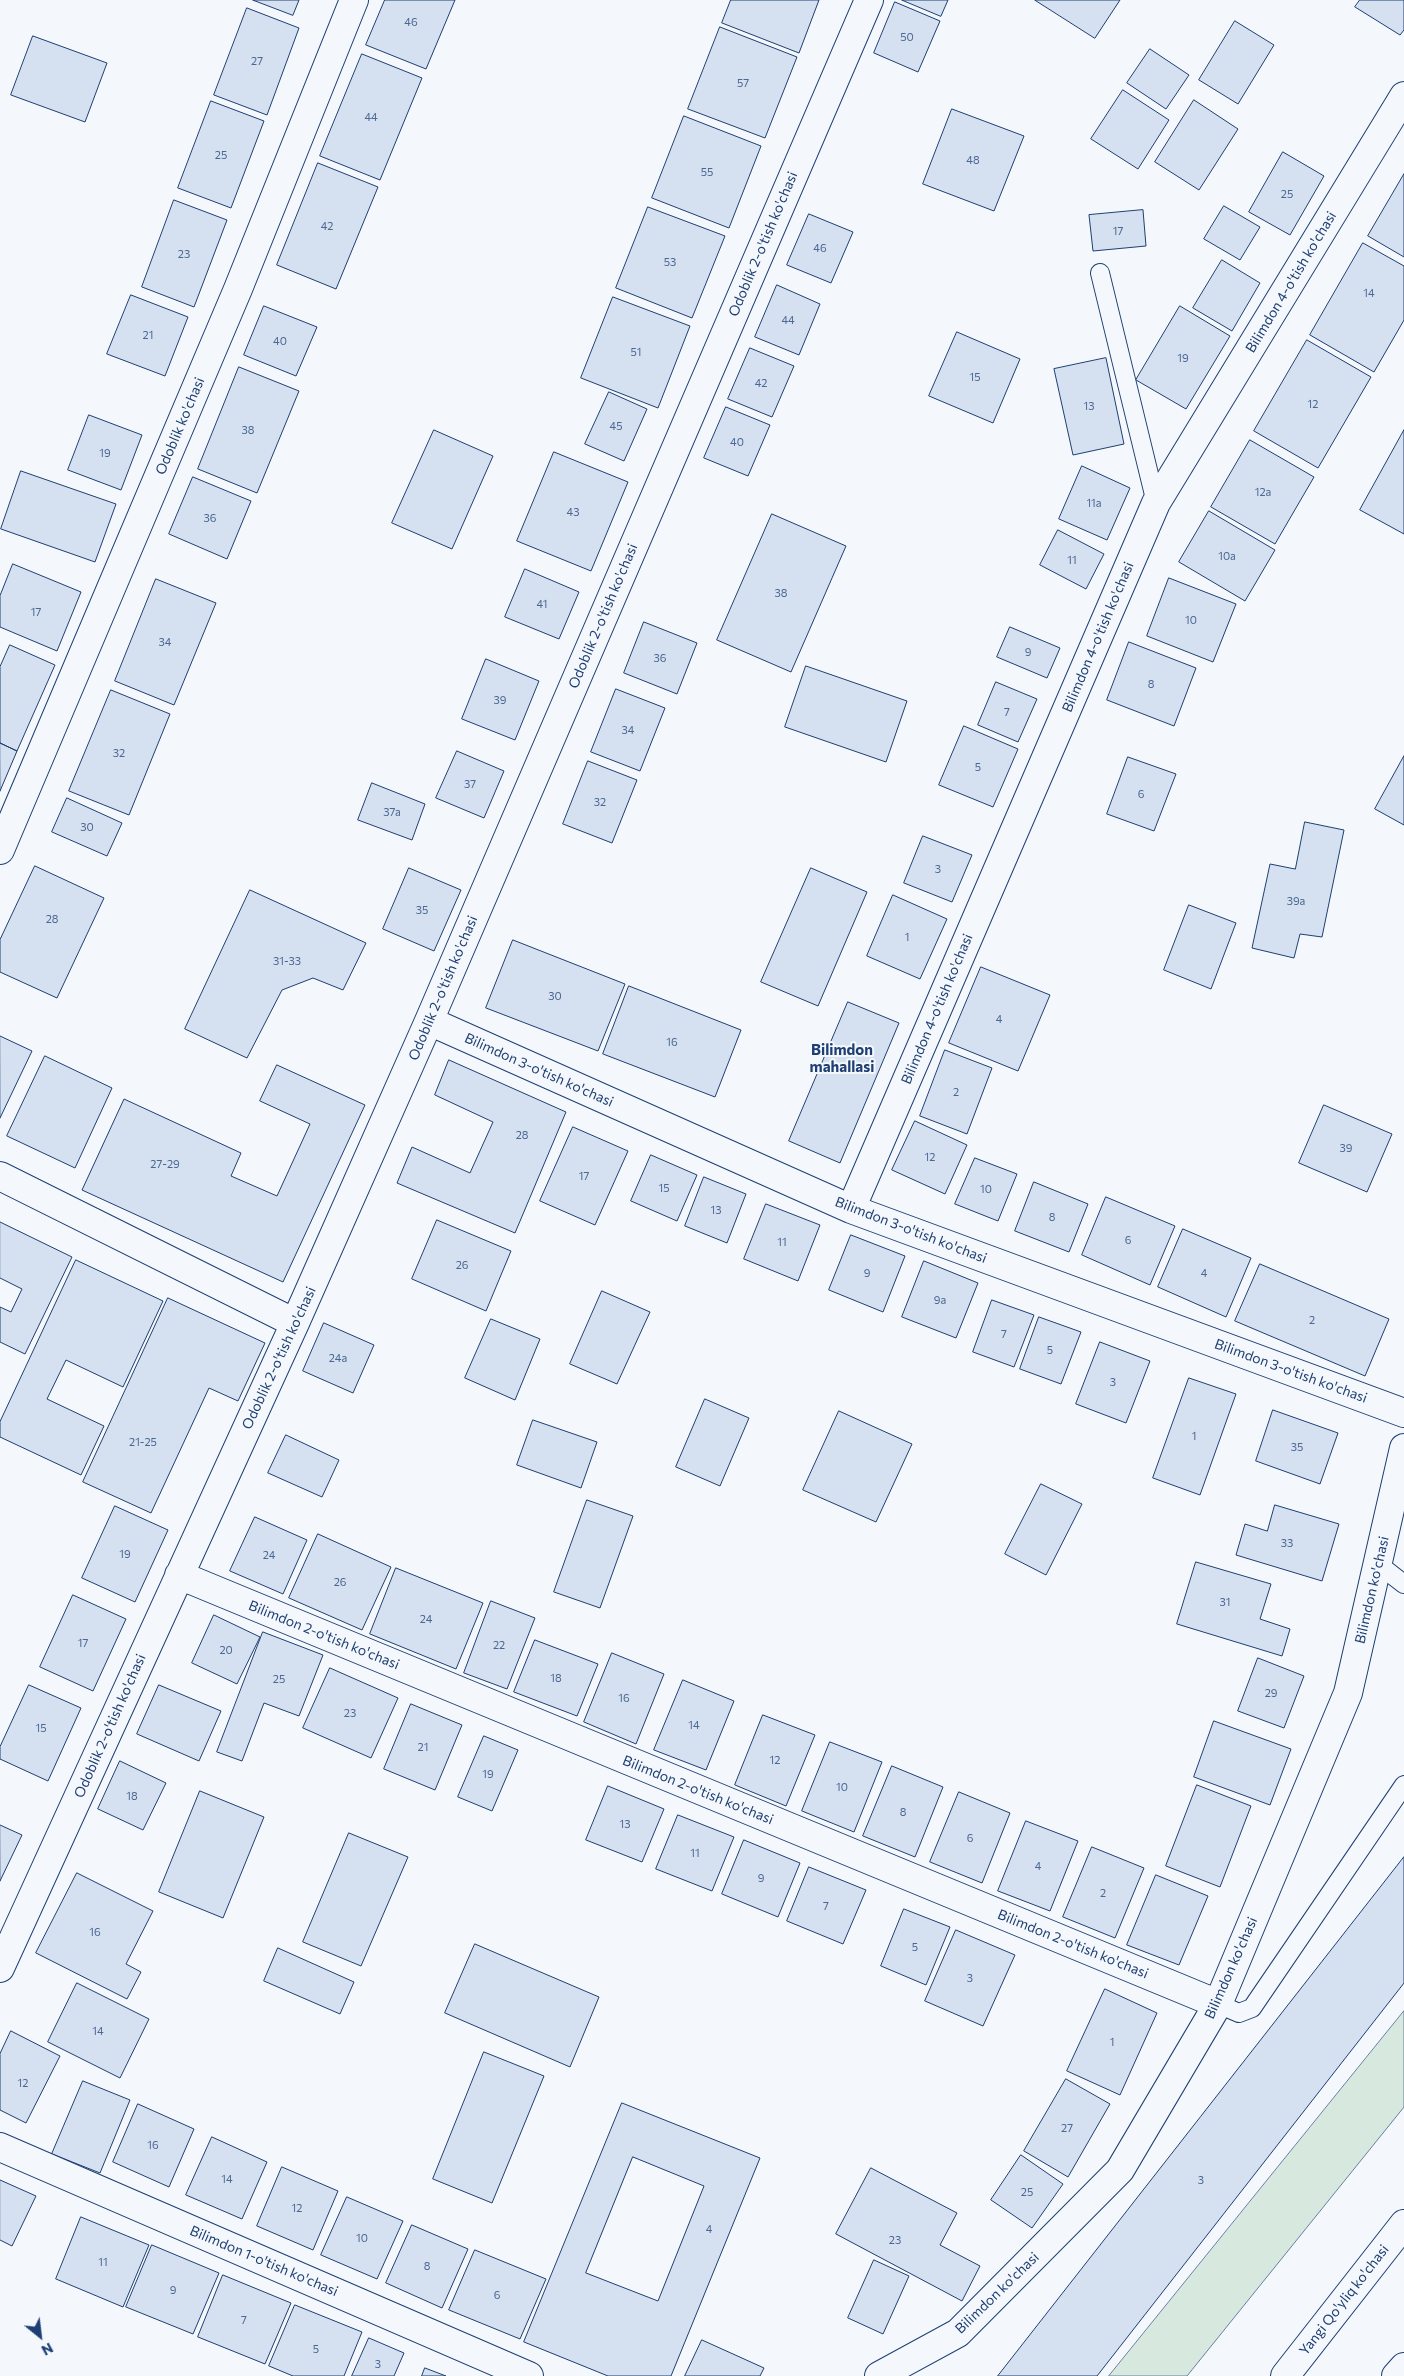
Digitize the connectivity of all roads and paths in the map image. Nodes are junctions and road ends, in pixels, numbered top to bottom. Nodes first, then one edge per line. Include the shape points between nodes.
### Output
1 (354, 0) edge
2 (869, 0) edge
3 (1404, 96) edge
4 (1100, 273) dead end
5 (1156, 503) junction
6 (0, 850) edge
7 (429, 1020) junction
8 (0, 1176) edge
9 (851, 1209) junction
10 (295, 1323) junction
11 (1404, 1413) edge
12 (1404, 1448) edge
13 (1378, 1564) junction
14 (179, 1575) junction
15 (1404, 1584) edge
16 (1404, 1785) edge
17 (0, 1968) edge
18 (1218, 2004) junction
19 (0, 2147) edge
20 (1404, 2224) edge
21 (1404, 2366) edge
22 (529, 2376) edge
23 (878, 2376) edge
24 (1285, 2376) edge
25 (1396, 2376) edge

1 - 6 street, Odoblik ko'chasi via 238,288
2 - 7 street, Odoblik 2-o'tish ko'chasi
3 - 5 street, Bilimdon 4-o'tish ko'chasi
4 - 5 lane
5 - 9 street, Bilimdon 4-o'tish ko'chasi
7 - 9 street, Bilimdon 3-o'tish ko'chasi
7 - 10 street, Odoblik 2-o'tish ko'chasi
8 - 10 street
9 - 11 street, Bilimdon 3-o'tish ko'chasi
10 - 14 street, Odoblik 2-o'tish ko'chasi
12 - 13 street, Bilimdon ko'chasi
13 - 15 lane
13 - 18 street, Bilimdon ko'chasi via 1348,1693
14 - 17 street, Odoblik 2-o'tish ko'chasi
14 - 18 street, Bilimdon 2-o'tish ko'chasi
16 - 18 lane via 1252,2008 1239,2013
18 - 23 street, Bilimdon ko'chasi via 1120,2170 958,2333
19 - 22 street, Bilimdon 1-o'tish ko'chasi
20 - 24 street, Yangi Qo'yliq ko'chasi
21 - 25 street

